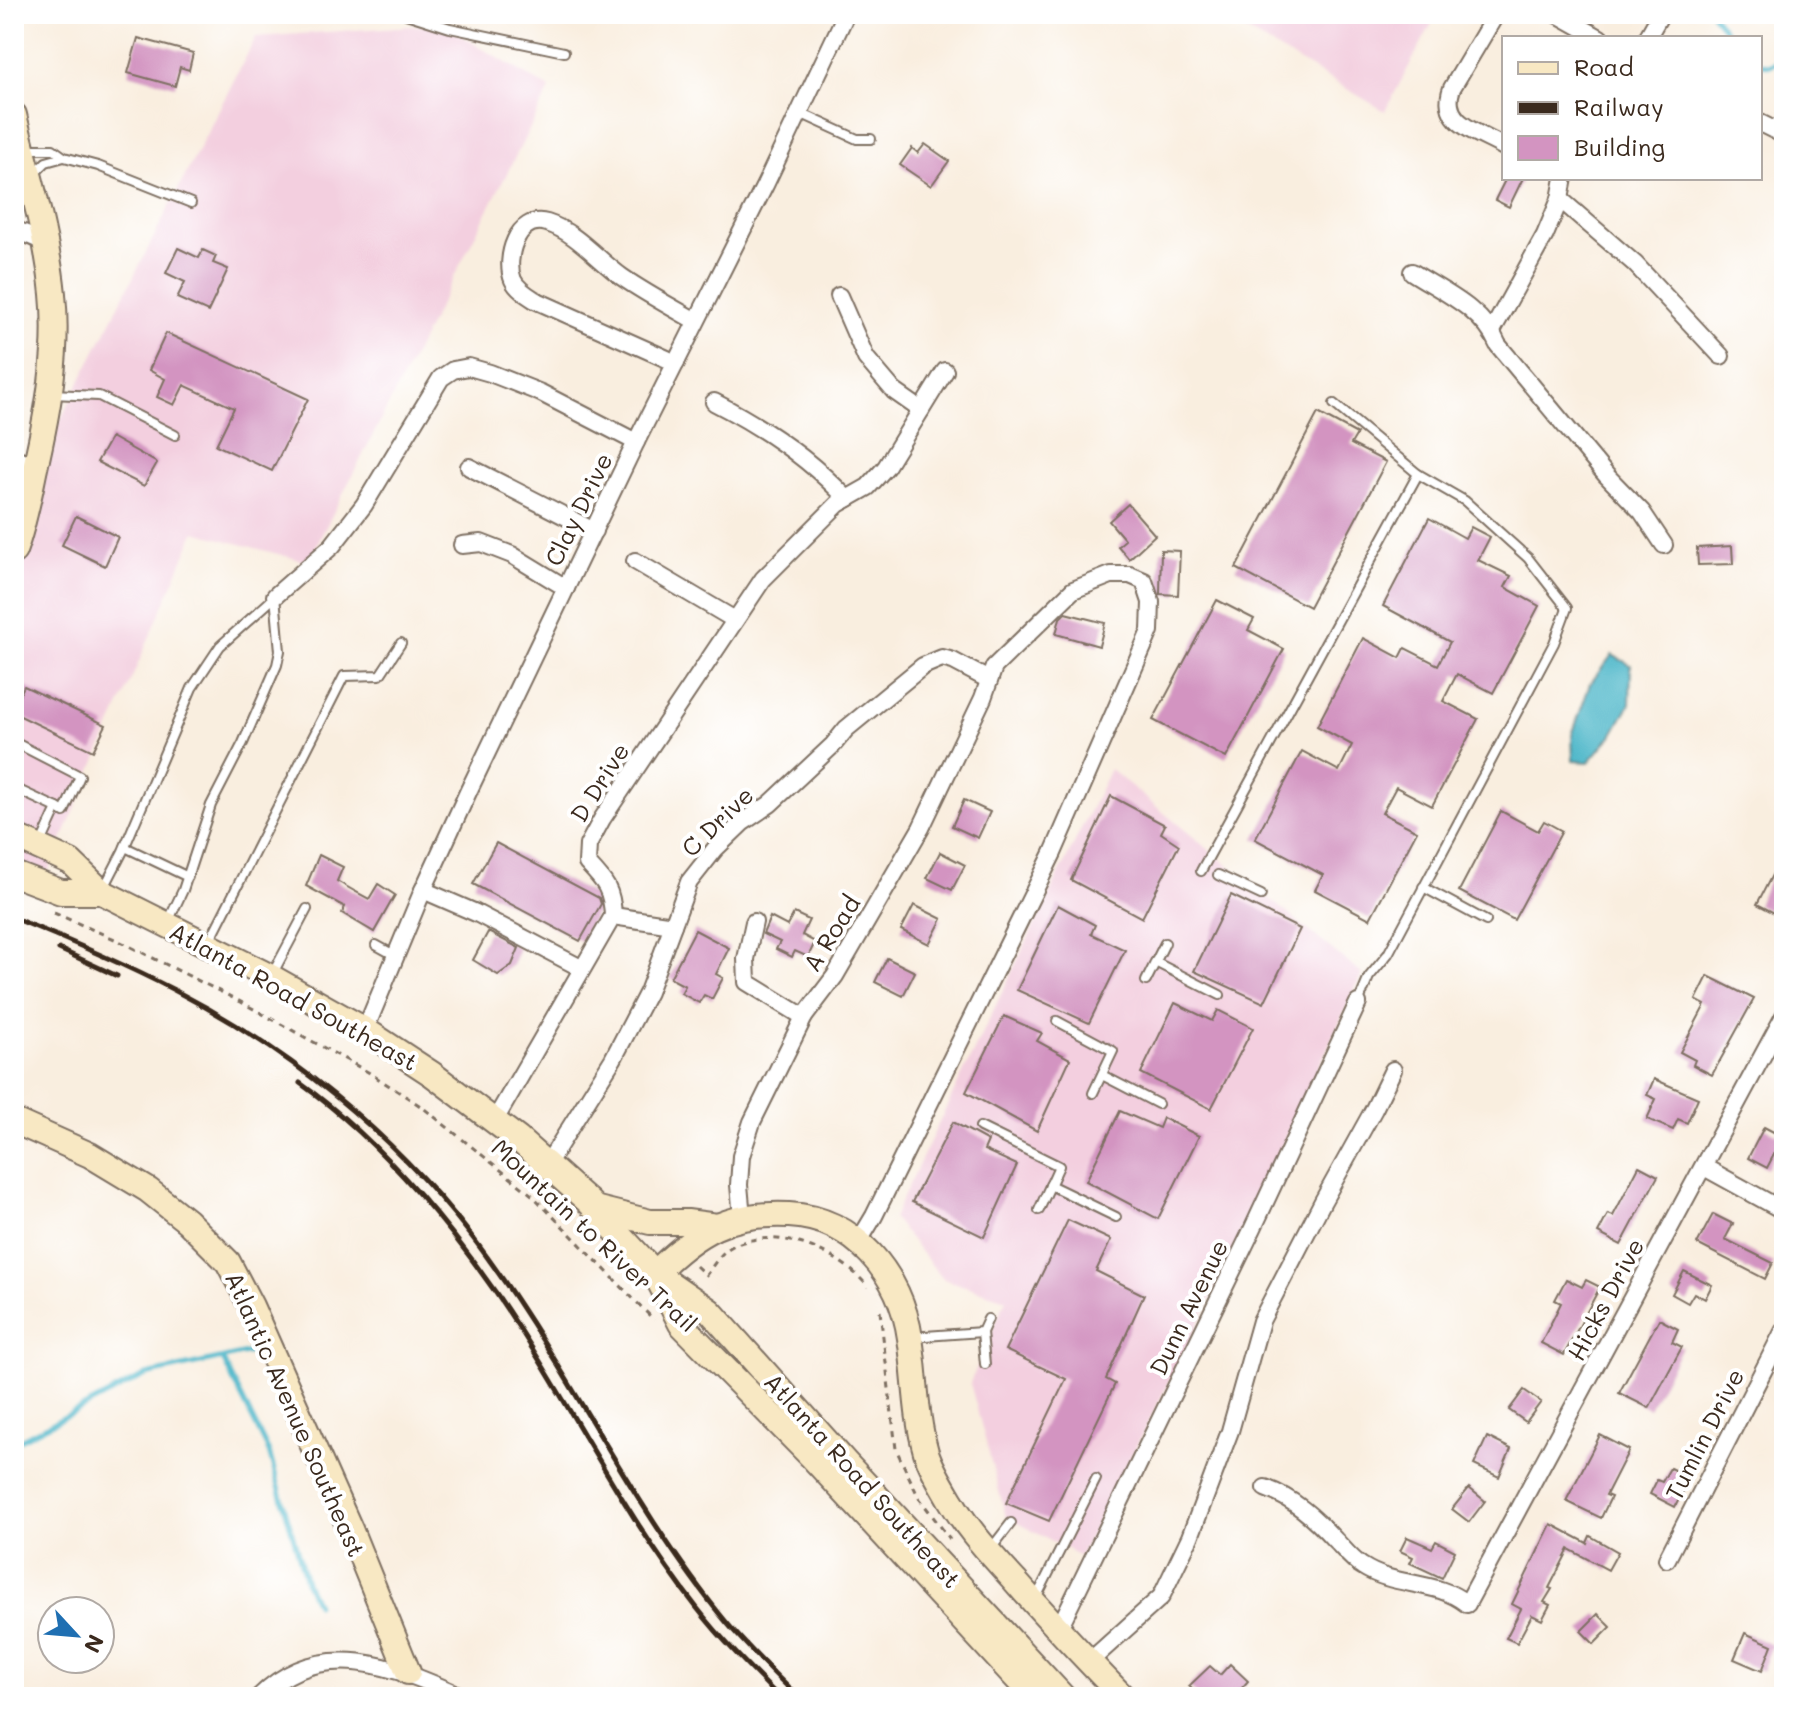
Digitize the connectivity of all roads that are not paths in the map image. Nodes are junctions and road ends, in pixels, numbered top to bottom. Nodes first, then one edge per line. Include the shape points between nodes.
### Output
1 (406, 14) edge
2 (846, 14) edge
3 (1496, 14) edge
4 (1557, 14) edge
5 (1659, 17) dead end
6 (1596, 36) edge
7 (1648, 36) edge
8 (564, 52) dead end
9 (799, 112) junction
10 (14, 115) edge
11 (1762, 124) edge
12 (1784, 135) edge
13 (871, 139) dead end
14 (1502, 146) edge
15 (22, 149) junction
16 (64, 157) junction
17 (30, 179) junction
18 (1563, 180) edge
19 (1560, 199) junction
20 (191, 203) dead end
21 (14, 229) edge
22 (45, 242) junction
23 (1412, 272) dead end
24 (839, 296) dead end
25 (696, 321) junction
26 (1492, 331) junction
27 (1721, 356) dead end
28 (676, 363) junction
29 (945, 371) dead end
30 (51, 394) junction
31 (714, 402) dead end
32 (1334, 404) dead end
33 (921, 410) junction
34 (175, 435) dead end
35 (636, 442) junction
36 (25, 462) edge
37 (469, 467) dead end
38 (1418, 474) junction
39 (847, 499) junction
40 (594, 531) junction
41 (462, 545) dead end
42 (1664, 545) dead end
43 (14, 551) edge
44 (635, 561) dead end
45 (566, 588) junction
46 (275, 596) junction
47 (735, 620) junction
48 (401, 643) dead end
49 (989, 680) junction
50 (14, 742) edge
51 (14, 788) edge
52 (57, 808) junction
53 (14, 836) edge
54 (39, 847) junction
55 (125, 847) junction
56 (1201, 871) dead end
57 (14, 874) edge
58 (1218, 875) dead end
59 (188, 877) junction
60 (1423, 887) junction
61 (423, 890) junction
62 (102, 892) junction
63 (1261, 895) dead end
64 (307, 909) dead end
65 (613, 916) junction
66 (1486, 921) dead end
67 (754, 922) dead end
68 (167, 924) junction
69 (673, 925) junction
70 (1165, 943) dead end
71 (208, 945) junction
72 (376, 945) dead end
73 (396, 956) junction
74 (1155, 962) junction
75 (581, 968) junction
76 (271, 977) junction
77 (1146, 981) dead end
78 (1220, 995) dead end
79 (1358, 1003) joint
80 (1784, 1016) edge
81 (804, 1017) junction
82 (1057, 1021) dead end
83 (365, 1030) junction
84 (1393, 1070) dead end
85 (1102, 1075) junction
86 (1093, 1093) dead end
87 (1158, 1104) dead end
88 (495, 1120) junction
89 (14, 1121) edge
90 (980, 1127) dead end
91 (548, 1163) junction
92 (1704, 1167) junction
93 (1050, 1185) junction
94 (594, 1208) junction
95 (1039, 1210) dead end
96 (1784, 1211) edge
97 (742, 1217) junction
98 (1116, 1217) dead end
99 (717, 1226) junction
100 (859, 1241) junction
101 (655, 1273) junction
102 (988, 1319) dead end
103 (1784, 1330) edge
104 (982, 1332) junction
105 (910, 1337) junction
106 (985, 1364) dead end
107 (1096, 1479) dead end
108 (1265, 1488) dead end
109 (1011, 1523) dead end
110 (989, 1552) junction
111 (1667, 1559) dead end
112 (1034, 1602) junction
113 (1058, 1630) junction
114 (1089, 1662) junction
115 (408, 1672) junction
116 (259, 1697) edge
117 (463, 1697) edge
118 (1034, 1697) edge
119 (1063, 1697) edge
120 (1123, 1697) edge

1 - 8 lane
2 - 9 street, Clay Drive
3 - 14 street via 1452,88 1448,108 1460,122
4 - 6 street
5 - 7 street
9 - 13 lane via 857,139
9 - 25 street, Clay Drive
10 - 15 main road
11 - 12 street
15 - 16 lane via 53,149
15 - 17 main road
16 - 17 lane via 46,162
16 - 20 lane
17 - 22 main road
18 - 19 street
19 - 26 street
19 - 27 street via 1635,264
21 - 22 street
22 - 30 main road via 53,294
23 - 26 street via 1481,317
24 - 33 street via 866,358 894,391
25 - 28 street, Clay Drive
25 - 28 street via 623,278 545,222 533,223 514,241 509,263 521,291
26 - 42 street via 1498,345 1642,512
28 - 35 street, Clay Drive
29 - 33 street, D Drive
30 - 34 lane via 99,396
30 - 36 main road
31 - 39 street via 800,454
32 - 38 lane
33 - 39 street, D Drive via 886,467 868,487
35 - 40 street, Clay Drive
35 - 46 street via 541,393 469,367 453,370 441,378 364,505 332,546
36 - 43 main road via 21,530
37 - 40 street
38 - 56 lane
38 - 60 lane via 1465,501 1528,558 1567,608 1554,643
39 - 47 street, D Drive via 763,579
40 - 45 street, Clay Drive
41 - 45 street via 481,543 512,555
44 - 47 street
45 - 61 street, Clay Drive
46 - 55 lane via 220,646 192,688
46 - 59 lane via 277,665 211,805
47 - 65 street, D Drive via 588,845 587,863 613,897
48 - 71 lane via 380,675 344,676
49 - 69 street, C Drive via 942,658 923,666 715,849 689,882
49 - 81 street, A Road via 921,828 835,976
49 - 100 street, A Road via 994,667 1073,590 1111,575 1144,581 1151,602 1150,631 1053,853
50 - 52 lane via 80,776 64,812
51 - 52 lane
52 - 54 lane
53 - 54 main road, Atlanta Road Southeast
54 - 62 main road, Atlanta Road Southeast via 71,862
55 - 59 lane
55 - 62 lane
57 - 62 main road, Atlanta Road Southeast via 61,892
58 - 63 lane
59 - 68 lane
60 - 66 lane
60 - 79 lane
61 - 73 street, Clay Drive
61 - 75 street
62 - 68 main road, Atlanta Road Southeast
64 - 76 lane
65 - 69 street
65 - 75 street
67 - 81 street via 747,982
68 - 71 main road, Atlanta Road Southeast
69 - 91 street, C Drive via 648,992 613,1059
70 - 74 lane
71 - 76 main road, Atlanta Road Southeast
72 - 73 lane
73 - 83 street, Clay Drive
74 - 77 lane
74 - 78 lane
75 - 88 street
76 - 83 main road, Atlanta Road Southeast
79 - 113 street, Dunn Avenue
80 - 92 street, Hicks Drive
81 - 97 street, A Road via 752,1122 741,1156
82 - 85 lane via 1113,1051
83 - 88 main road, Atlanta Road Southeast
84 - 114 street via 1261,1321 1230,1431 1161,1597
85 - 86 lane
85 - 87 lane
88 - 91 main road, Atlanta Road Southeast
89 - 115 main road, Atlantic Avenue Southeast via 90,1155 148,1190 228,1262 350,1529
90 - 93 lane via 1059,1166
91 - 94 main road, Atlanta Road Southeast
92 - 96 street
92 - 108 street, Hicks Drive via 1467,1604 1438,1588 1390,1579 1362,1566 1286,1496
93 - 95 lane
93 - 98 lane
94 - 99 main road via 650,1222
94 - 101 main road, Atlanta Road Southeast
97 - 99 main road
97 - 100 main road via 804,1216
99 - 101 main road via 686,1243
100 - 105 main road via 890,1280
101 - 118 main road, Atlanta Road Southeast via 681,1324
101 - 119 main road, Atlanta Road Southeast via 710,1311
102 - 104 lane
103 - 111 street, Tumlin Drive
104 - 105 lane
104 - 106 lane
105 - 110 main road via 927,1455 951,1502
107 - 112 lane
109 - 110 lane
110 - 112 main road
112 - 113 main road
113 - 114 main road
114 - 120 main road
115 - 116 street via 360,1662 316,1665 287,1676
115 - 117 street

